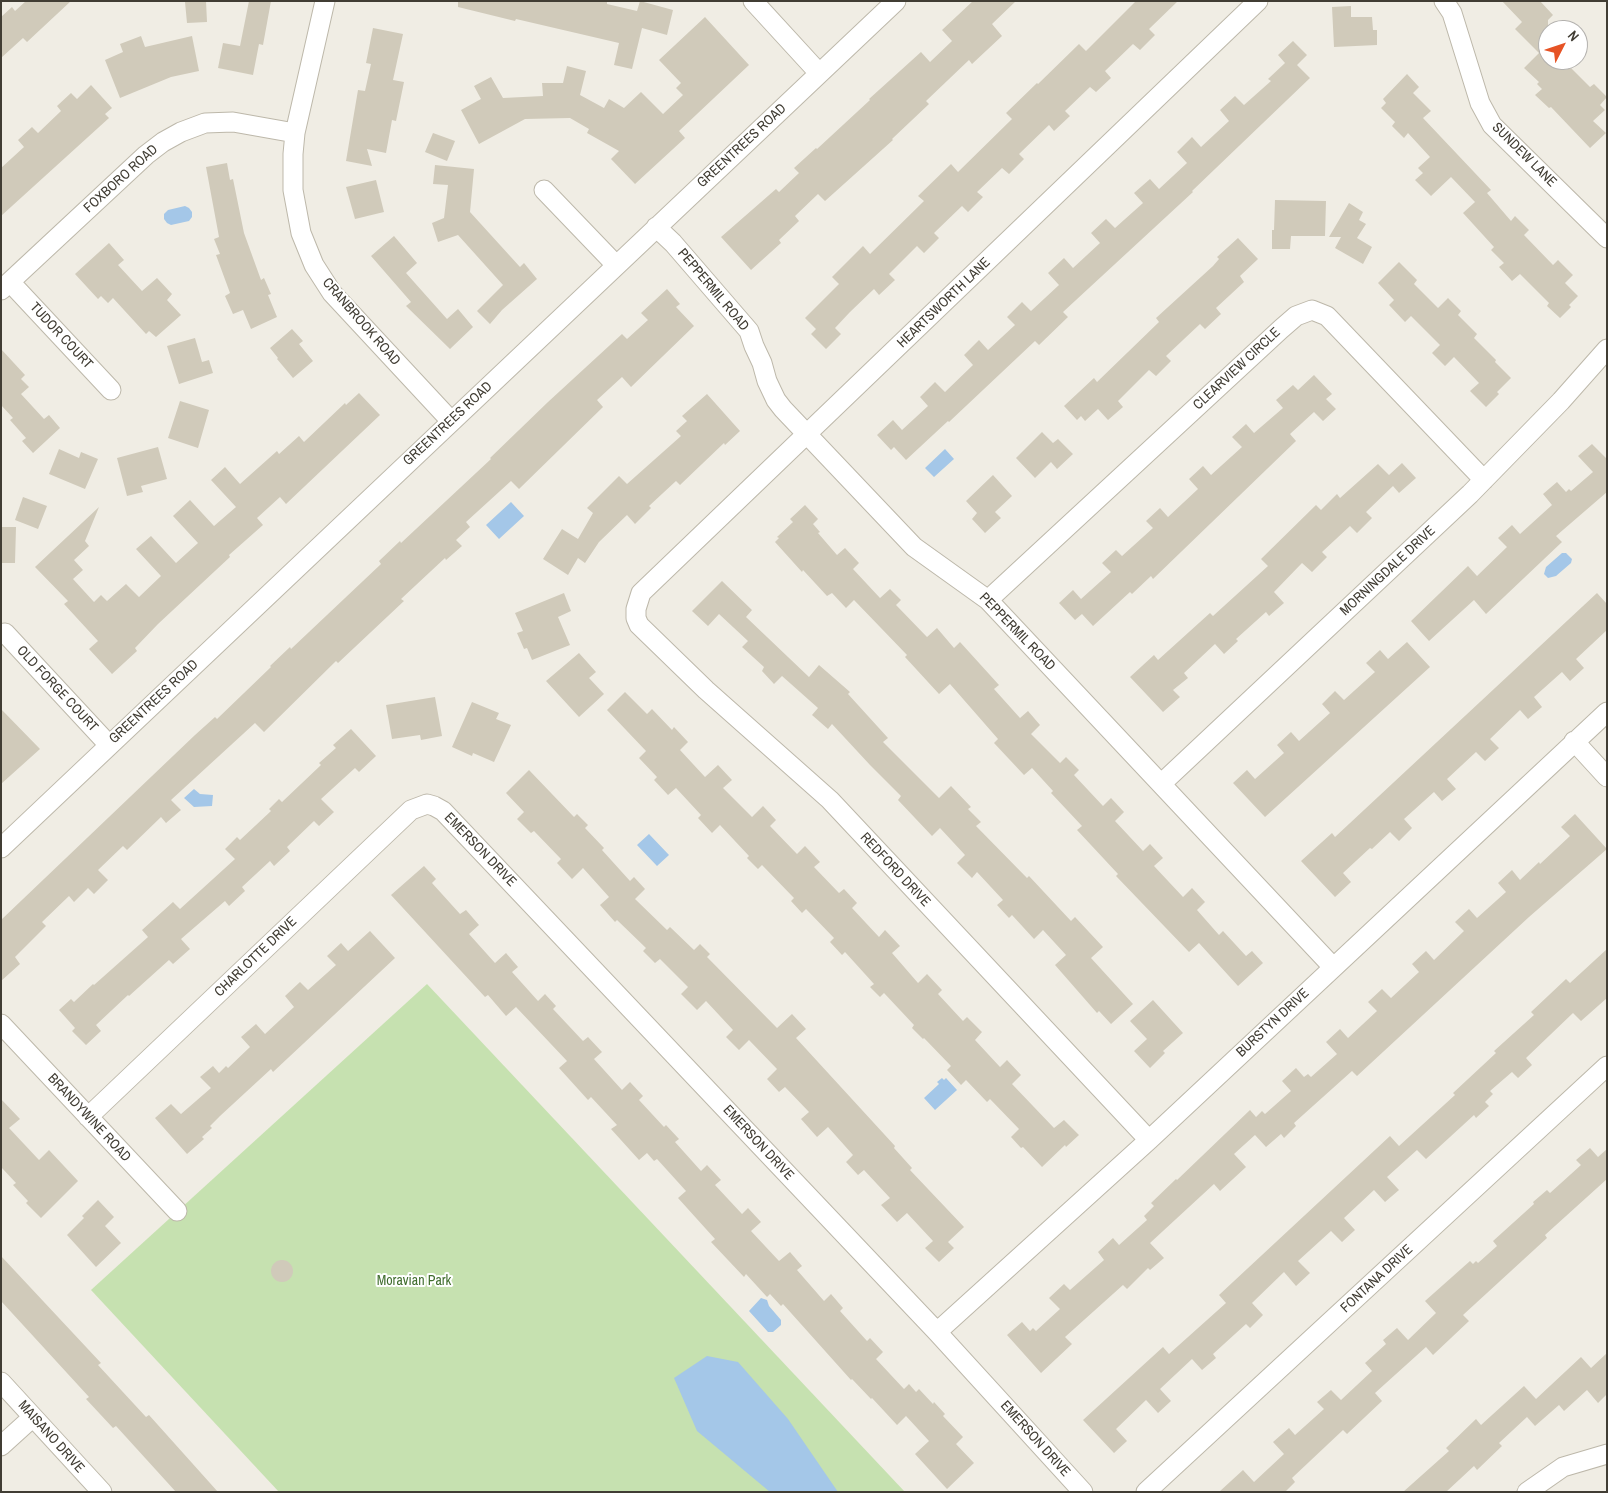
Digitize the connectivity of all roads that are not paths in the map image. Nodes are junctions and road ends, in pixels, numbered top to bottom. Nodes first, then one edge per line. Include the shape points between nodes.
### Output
1 (325, 1) edge
2 (753, 1) edge
3 (896, 1) edge
4 (1258, 1) edge
5 (1444, 1) edge
6 (819, 73) junction
7 (295, 133) junction
8 (544, 190) dead end
9 (656, 227) junction
10 (1607, 238) edge
11 (616, 265) junction
12 (6, 286) edge
13 (1607, 349) edge
14 (111, 390) dead end
15 (451, 421) junction
16 (807, 435) junction
17 (1484, 480) junction
18 (988, 600) junction
19 (636, 609) joint
20 (5, 633) dead end
21 (1607, 712) edge
22 (1574, 742) junction
23 (109, 745) junction
24 (1607, 777) edge
25 (1161, 784) junction
26 (426, 804) joint
27 (1, 848) edge
28 (1333, 967) junction
29 (1, 1024) edge
30 (1607, 1066) edge
31 (88, 1117) junction
32 (1149, 1140) junction
33 (178, 1211) dead end
34 (937, 1332) junction
35 (1, 1382) edge
36 (33, 1417) junction
37 (1, 1446) edge
38 (1607, 1454) edge
39 (102, 1492) edge
40 (1083, 1492) edge
41 (1146, 1492) edge
42 (1527, 1492) edge

1 - 7 street, CRANBROOK ROAD
2 - 6 street
3 - 6 street, GREENTREES ROAD
4 - 16 street, HEARTSWORTH LANE
5 - 10 street, SUNDEW LANE via 1452,13 1480,103 1492,125
6 - 9 street, GREENTREES ROAD
7 - 12 street, FOXBORO ROAD via 233,122 205,123 181,132 146,155
7 - 15 street, CRANBROOK ROAD via 293,190 296,212 314,265 332,293
8 - 11 street
9 - 11 street, GREENTREES ROAD
9 - 16 street, PEPPERMIL ROAD via 750,331 776,400
11 - 15 street, GREENTREES ROAD
12 - 14 street, TUDOR COURT
13 - 17 street, MORNINGDALE DRIVE
15 - 23 street, GREENTREES ROAD
16 - 18 street, PEPPERMIL ROAD via 914,547
16 - 19 street, HEARTSWORTH LANE via 641,593
17 - 18 street, CLEARVIEW CIRCLE via 1327,316 1312,310 1296,316 1281,329
17 - 25 street, MORNINGDALE DRIVE
18 - 25 street, PEPPERMIL ROAD
19 - 32 street, REDFORD DRIVE via 639,625 706,690 830,800
20 - 23 street, OLD FORGE COURT
21 - 22 street, BURSTYN DRIVE
22 - 24 street
22 - 28 street, BURSTYN DRIVE
23 - 27 street, GREENTREES ROAD
25 - 28 street, PEPPERMIL ROAD
26 - 31 street, CHARLOTTE DRIVE via 410,810
26 - 34 street, EMERSON DRIVE via 443,811
28 - 32 street, BURSTYN DRIVE
29 - 31 street, BRANDYWINE ROAD
30 - 41 street, FONTANA DRIVE
31 - 33 street, BRANDYWINE ROAD
32 - 34 street, BURSTYN DRIVE
34 - 40 street, EMERSON DRIVE
35 - 36 street, MAISANO DRIVE
36 - 37 street
36 - 39 street, MAISANO DRIVE
38 - 42 street via 1563,1467

